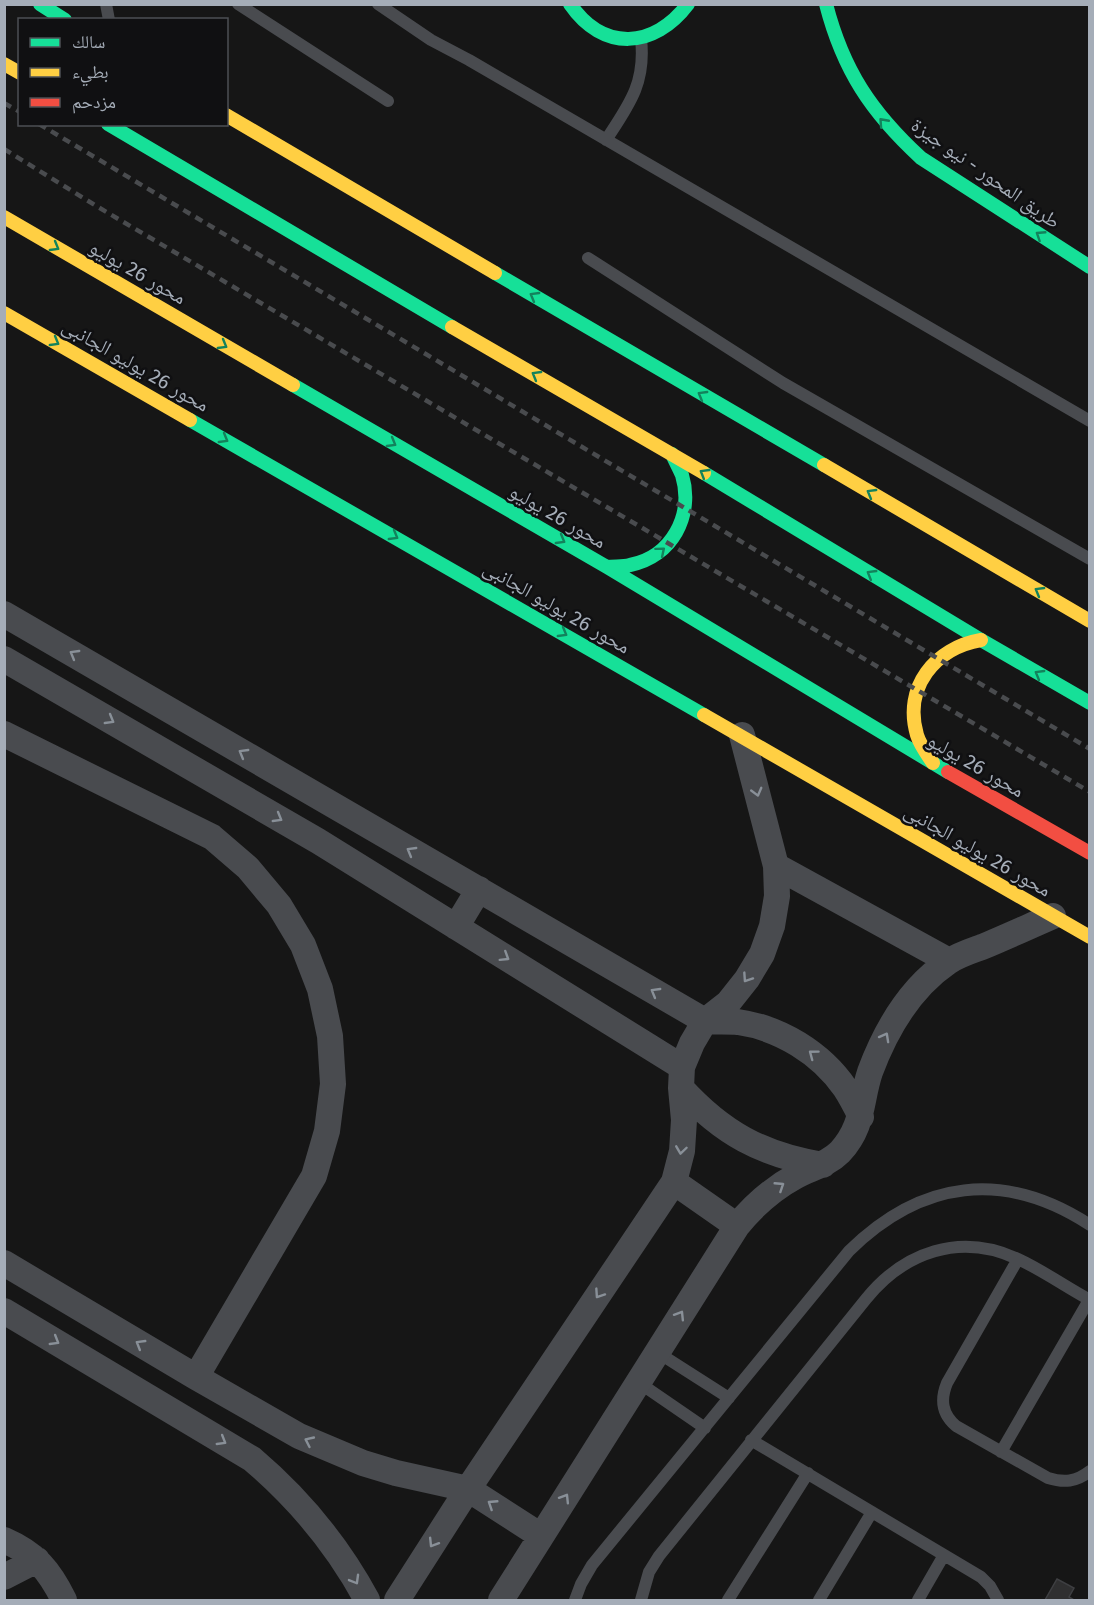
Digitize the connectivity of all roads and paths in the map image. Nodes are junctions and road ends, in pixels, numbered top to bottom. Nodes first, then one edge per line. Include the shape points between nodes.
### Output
1 (40, 4) edge
2 (238, 4) edge
3 (378, 4) edge
4 (570, 4) edge
5 (688, 4) edge
6 (826, 4) edge
7 (62, 18) edge
8 (640, 38) junction
9 (4, 64) edge
10 (18, 72) edge
11 (388, 101) dead end
12 (228, 116) edge
13 (111, 126) edge
14 (606, 140) junction
15 (4, 217) edge
16 (588, 258) dead end
17 (1089, 267) edge
18 (4, 313) edge
19 (1089, 421) edge
20 (672, 454) junction
21 (1089, 559) edge
22 (607, 567) junction
23 (4, 614) edge
24 (1089, 621) edge
25 (981, 640) junction
26 (4, 659) edge
27 (1089, 703) edge
28 (4, 734) edge
29 (742, 735) junction
30 (933, 763) junction
31 (1089, 853) edge
32 (776, 866) junction
33 (479, 889) junction
34 (1053, 916) junction
35 (456, 927) junction
36 (1089, 937) edge
37 (949, 961) junction
38 (705, 1022) junction
39 (681, 1078) junction
40 (861, 1116) junction
41 (823, 1165) junction
42 (674, 1182) junction
43 (1089, 1225) edge
44 (737, 1226) junction
45 (1018, 1259) junction
46 (4, 1263) edge
47 (1089, 1300) edge
48 (4, 1311) edge
49 (657, 1352) junction
50 (196, 1377) junction
51 (638, 1382) junction
52 (729, 1398) junction
53 (705, 1428) junction
54 (751, 1440) junction
55 (1001, 1452) junction
56 (1089, 1471) edge
57 (808, 1473) junction
58 (468, 1489) junction
59 (872, 1512) junction
60 (541, 1536) junction
61 (4, 1540) edge
62 (944, 1555) junction
63 (37, 1560) junction
64 (4, 1577) edge
65 (64, 1600) edge
66 (367, 1600) edge
67 (397, 1600) edge
68 (501, 1600) edge
69 (575, 1600) edge
70 (641, 1600) edge
71 (728, 1600) edge
72 (819, 1600) edge
73 (918, 1600) edge
74 (998, 1600) edge

1 - 7 main road
2 - 11 lane
3 - 14 lane via 431,40
4 - 8 main road via 582,21 596,31 611,37
5 - 8 main road via 671,24
17 -> 6 main road, طريق المحور - نيو جيزة via 921,158 897,137 856,86 842,57
8 - 14 lane via 643,55 637,88
9 - 10 main road
24 -> 12 main road
20 -> 13 main road
14 - 19 lane
15 -> 22 main road, محور 26 يوليو
16 - 21 lane via 783,383
18 -> 29 main road, محور 26 يوليو الجانبى
22 -> 20 main road via 640,564 668,546 678,532 687,500 683,476
25 -> 20 main road
22 - 30 main road, محور 26 يوليو
33 -> 23 street
27 -> 25 main road
25 - 30 main road via 950,650 932,666 919,687 914,719 917,735
26 -> 35 street via 318,841
28 - 50 street via 212,837 248,868 279,905 303,945 321,989 333,1083 327,1131 314,1176
29 -> 32 street
29 - 34 main road, محور 26 يوليو الجانبى
30 - 31 main road, محور 26 يوليو
32 - 37 street
32 -> 38 street via 774,916 762,954 728,1003
33 - 35 street
38 -> 33 street
34 - 36 main road, محور 26 يوليو الجانبى
34 - 37 street
35 -> 39 street
40 -> 37 street via 870,1071 898,1013 922,984
38 - 39 street via 692,1043
40 -> 38 street via 824,1063 798,1044 769,1030 738,1022
39 - 41 street via 713,1120 744,1141 795,1160
39 -> 42 street via 682,1151
40 - 41 street via 852,1136
44 -> 41 street via 775,1189
42 - 44 street
42 -> 58 street
43 - 52 lane via 1044,1200 1009,1192 965,1191 913,1204 889,1216 849,1251
49 -> 44 street
45 - 47 lane
45 - 54 lane via 977,1247 956,1248 934,1251 896,1269 879,1283
45 - 55 lane via 943,1393 942,1403 956,1426
50 -> 46 street
47 - 55 lane
48 -> 66 street via 252,1459 306,1512
49 - 51 street
49 - 52 lane
58 -> 50 street via 396,1473 331,1451
51 - 53 lane
60 -> 51 street
52 - 53 lane
53 - 69 lane via 592,1565
54 - 57 lane
54 - 70 lane via 659,1556 649,1572
55 - 56 lane via 1056,1480 1072,1481
57 - 59 lane
57 - 71 lane
60 -> 58 street
58 -> 67 street
59 - 62 lane
59 - 72 lane
60 - 68 street
61 - 63 street
62 - 73 lane
62 - 74 lane via 981,1576
63 - 64 street
63 - 65 street via 53,1578

